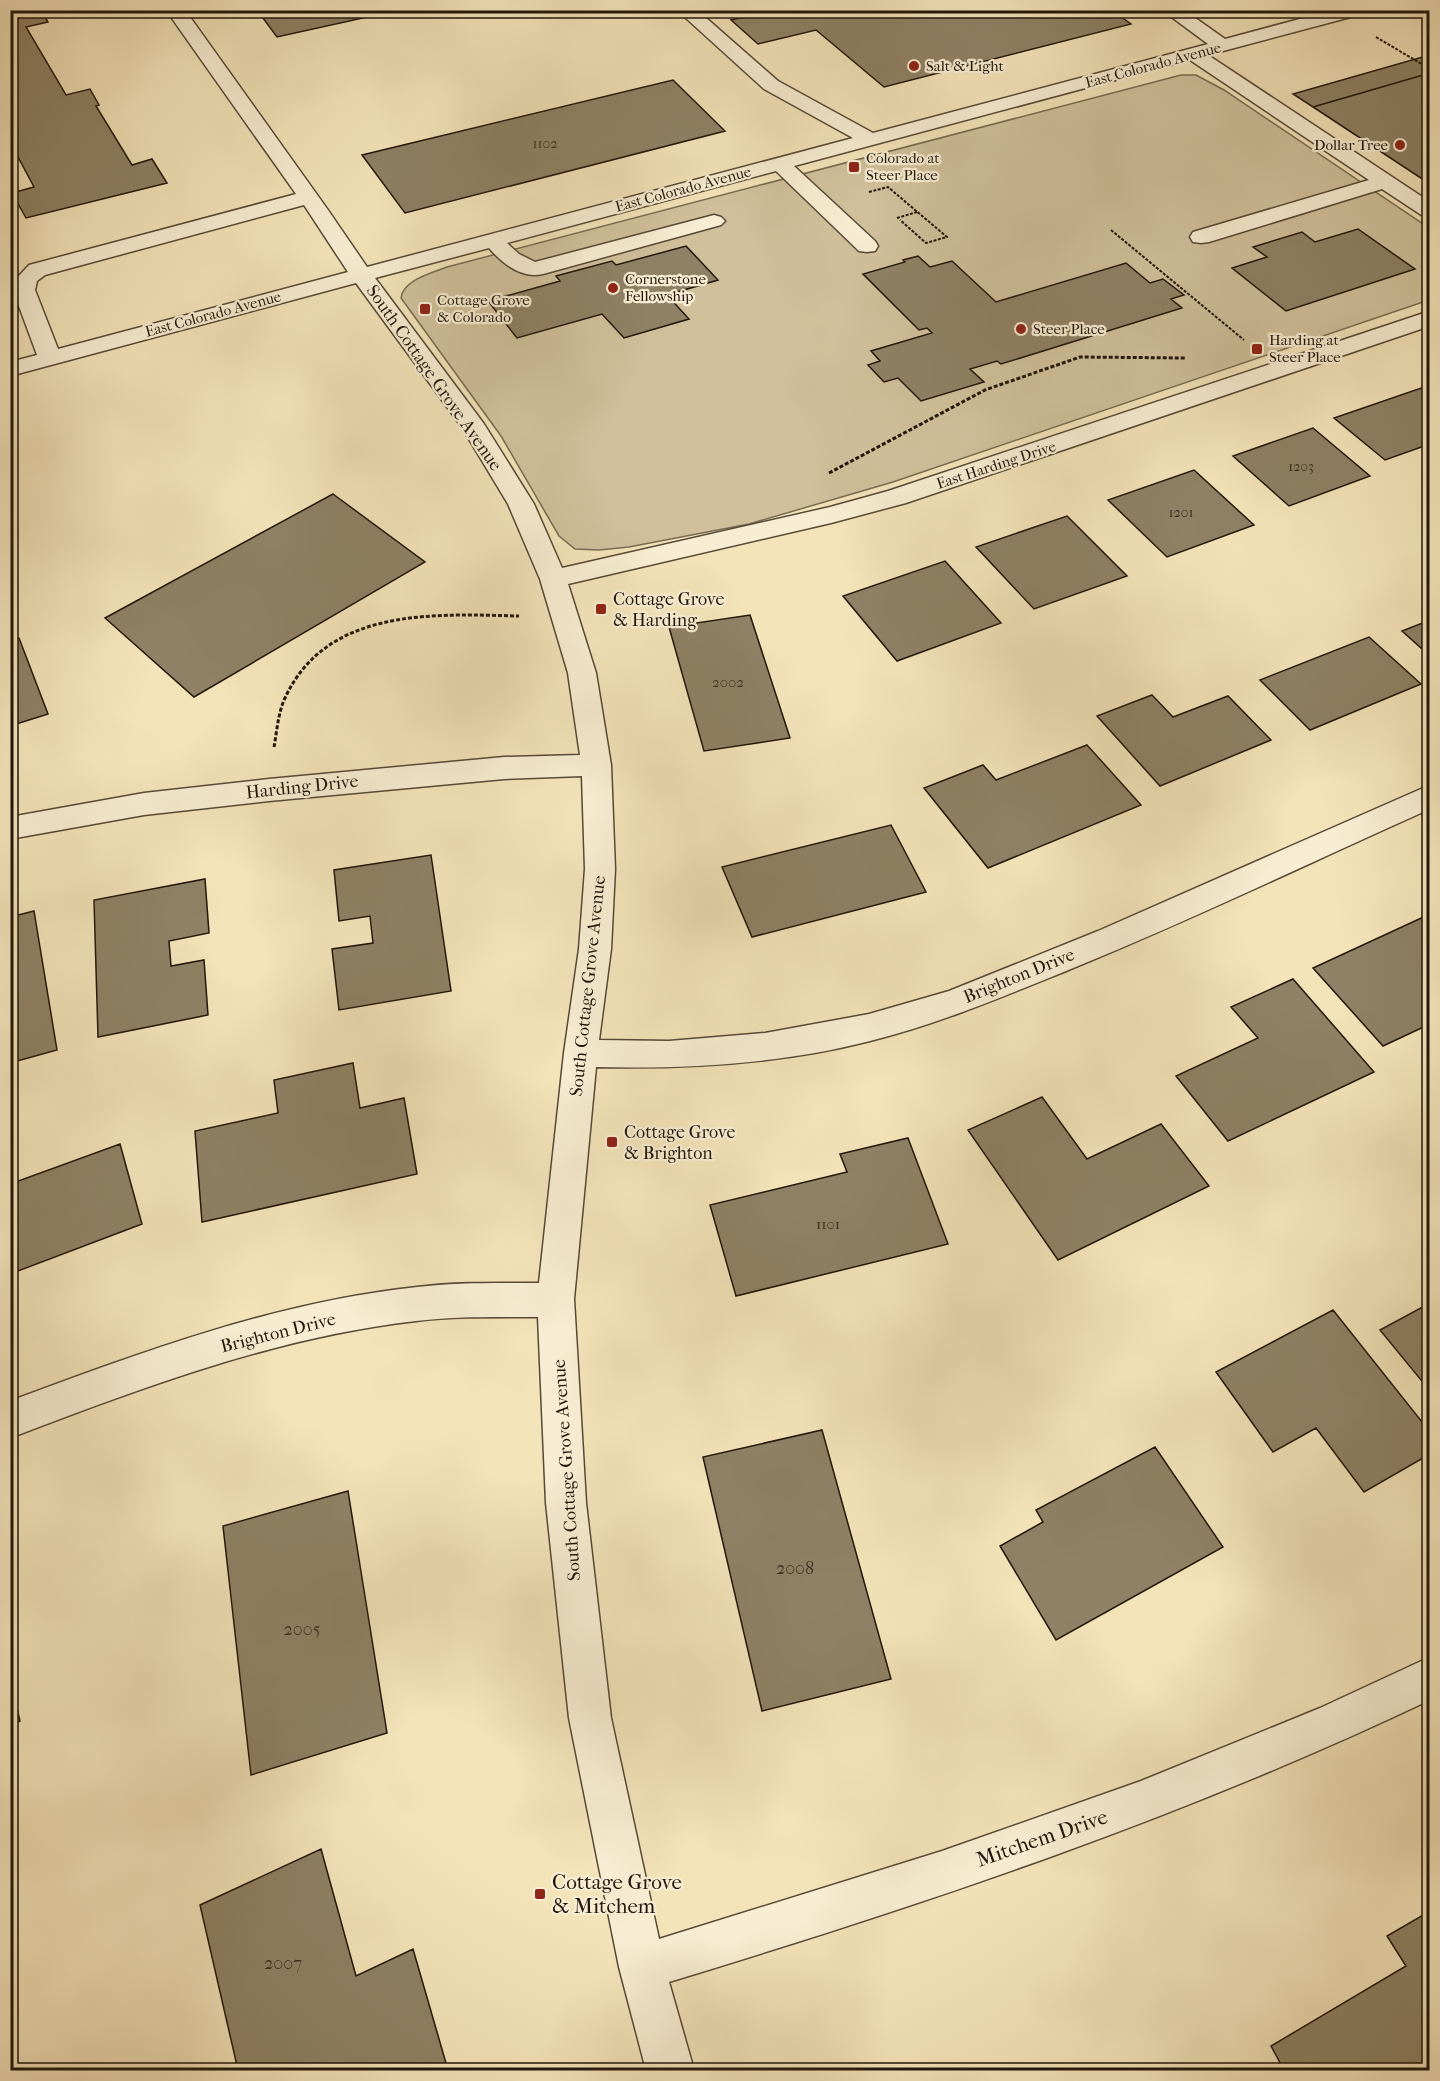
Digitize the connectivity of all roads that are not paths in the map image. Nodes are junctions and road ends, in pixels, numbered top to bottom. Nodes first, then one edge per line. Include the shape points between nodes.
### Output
1 (175, 10) edge
2 (686, 10) edge
3 (1171, 10) edge
4 (1356, 10) edge
5 (1223, 46) junction
6 (1194, 54) junction
7 (870, 140) junction
8 (779, 164) junction
9 (1385, 182) junction
10 (683, 189) junction
11 (309, 197) junction
12 (1430, 212) edge
13 (1201, 237) dead end
14 (493, 240) junction
15 (867, 246) dead end
16 (361, 275) junction
17 (1430, 318) edge
18 (50, 358) junction
19 (10, 369) edge
20 (553, 579) junction
21 (596, 765) junction
22 (1430, 796) edge
23 (10, 828) edge
24 (581, 1053) junction
25 (556, 1299) junction
26 (10, 1420) edge
27 (1430, 1678) edge
28 (642, 1967) junction
29 (670, 2070) edge

1 - 11 street, South Cottage Grove Avenue
2 - 7 street via 771,85
3 - 5 street
4 - 5 street, East Colorado Avenue
5 - 6 street, East Colorado Avenue
6 - 7 street, East Colorado Avenue
6 - 9 street
7 - 8 street, East Colorado Avenue
8 - 10 street, East Colorado Avenue
8 - 15 street
9 - 12 street
9 - 13 street
10 - 14 street, East Colorado Avenue
10 - 14 street via 719,226 535,269 515,263
11 - 16 street, South Cottage Grove Avenue
11 - 18 street via 37,270 27,279 24,290
14 - 16 street, East Colorado Avenue
16 - 18 street, East Colorado Avenue
16 - 20 street, South Cottage Grove Avenue via 472,424 521,504
17 - 20 street, East Harding Drive via 897,497
18 - 19 street, East Colorado Avenue
20 - 21 street, South Cottage Grove Avenue via 582,674
21 - 23 street, Harding Drive via 504,768 268,790 144,804
21 - 24 street, South Cottage Grove Avenue via 600,869 595,950
22 - 24 street, Brighton Drive via 1109,940 956,1002 869,1028 765,1047 669,1055
24 - 25 street, South Cottage Grove Avenue
25 - 26 street, Brighton Drive via 417,1304 256,1336 134,1373
25 - 28 street, South Cottage Grove Avenue via 566,1503 590,1718
27 - 28 street, Mitchem Drive via 1102,1819
28 - 29 street, South Cottage Grove Avenue

